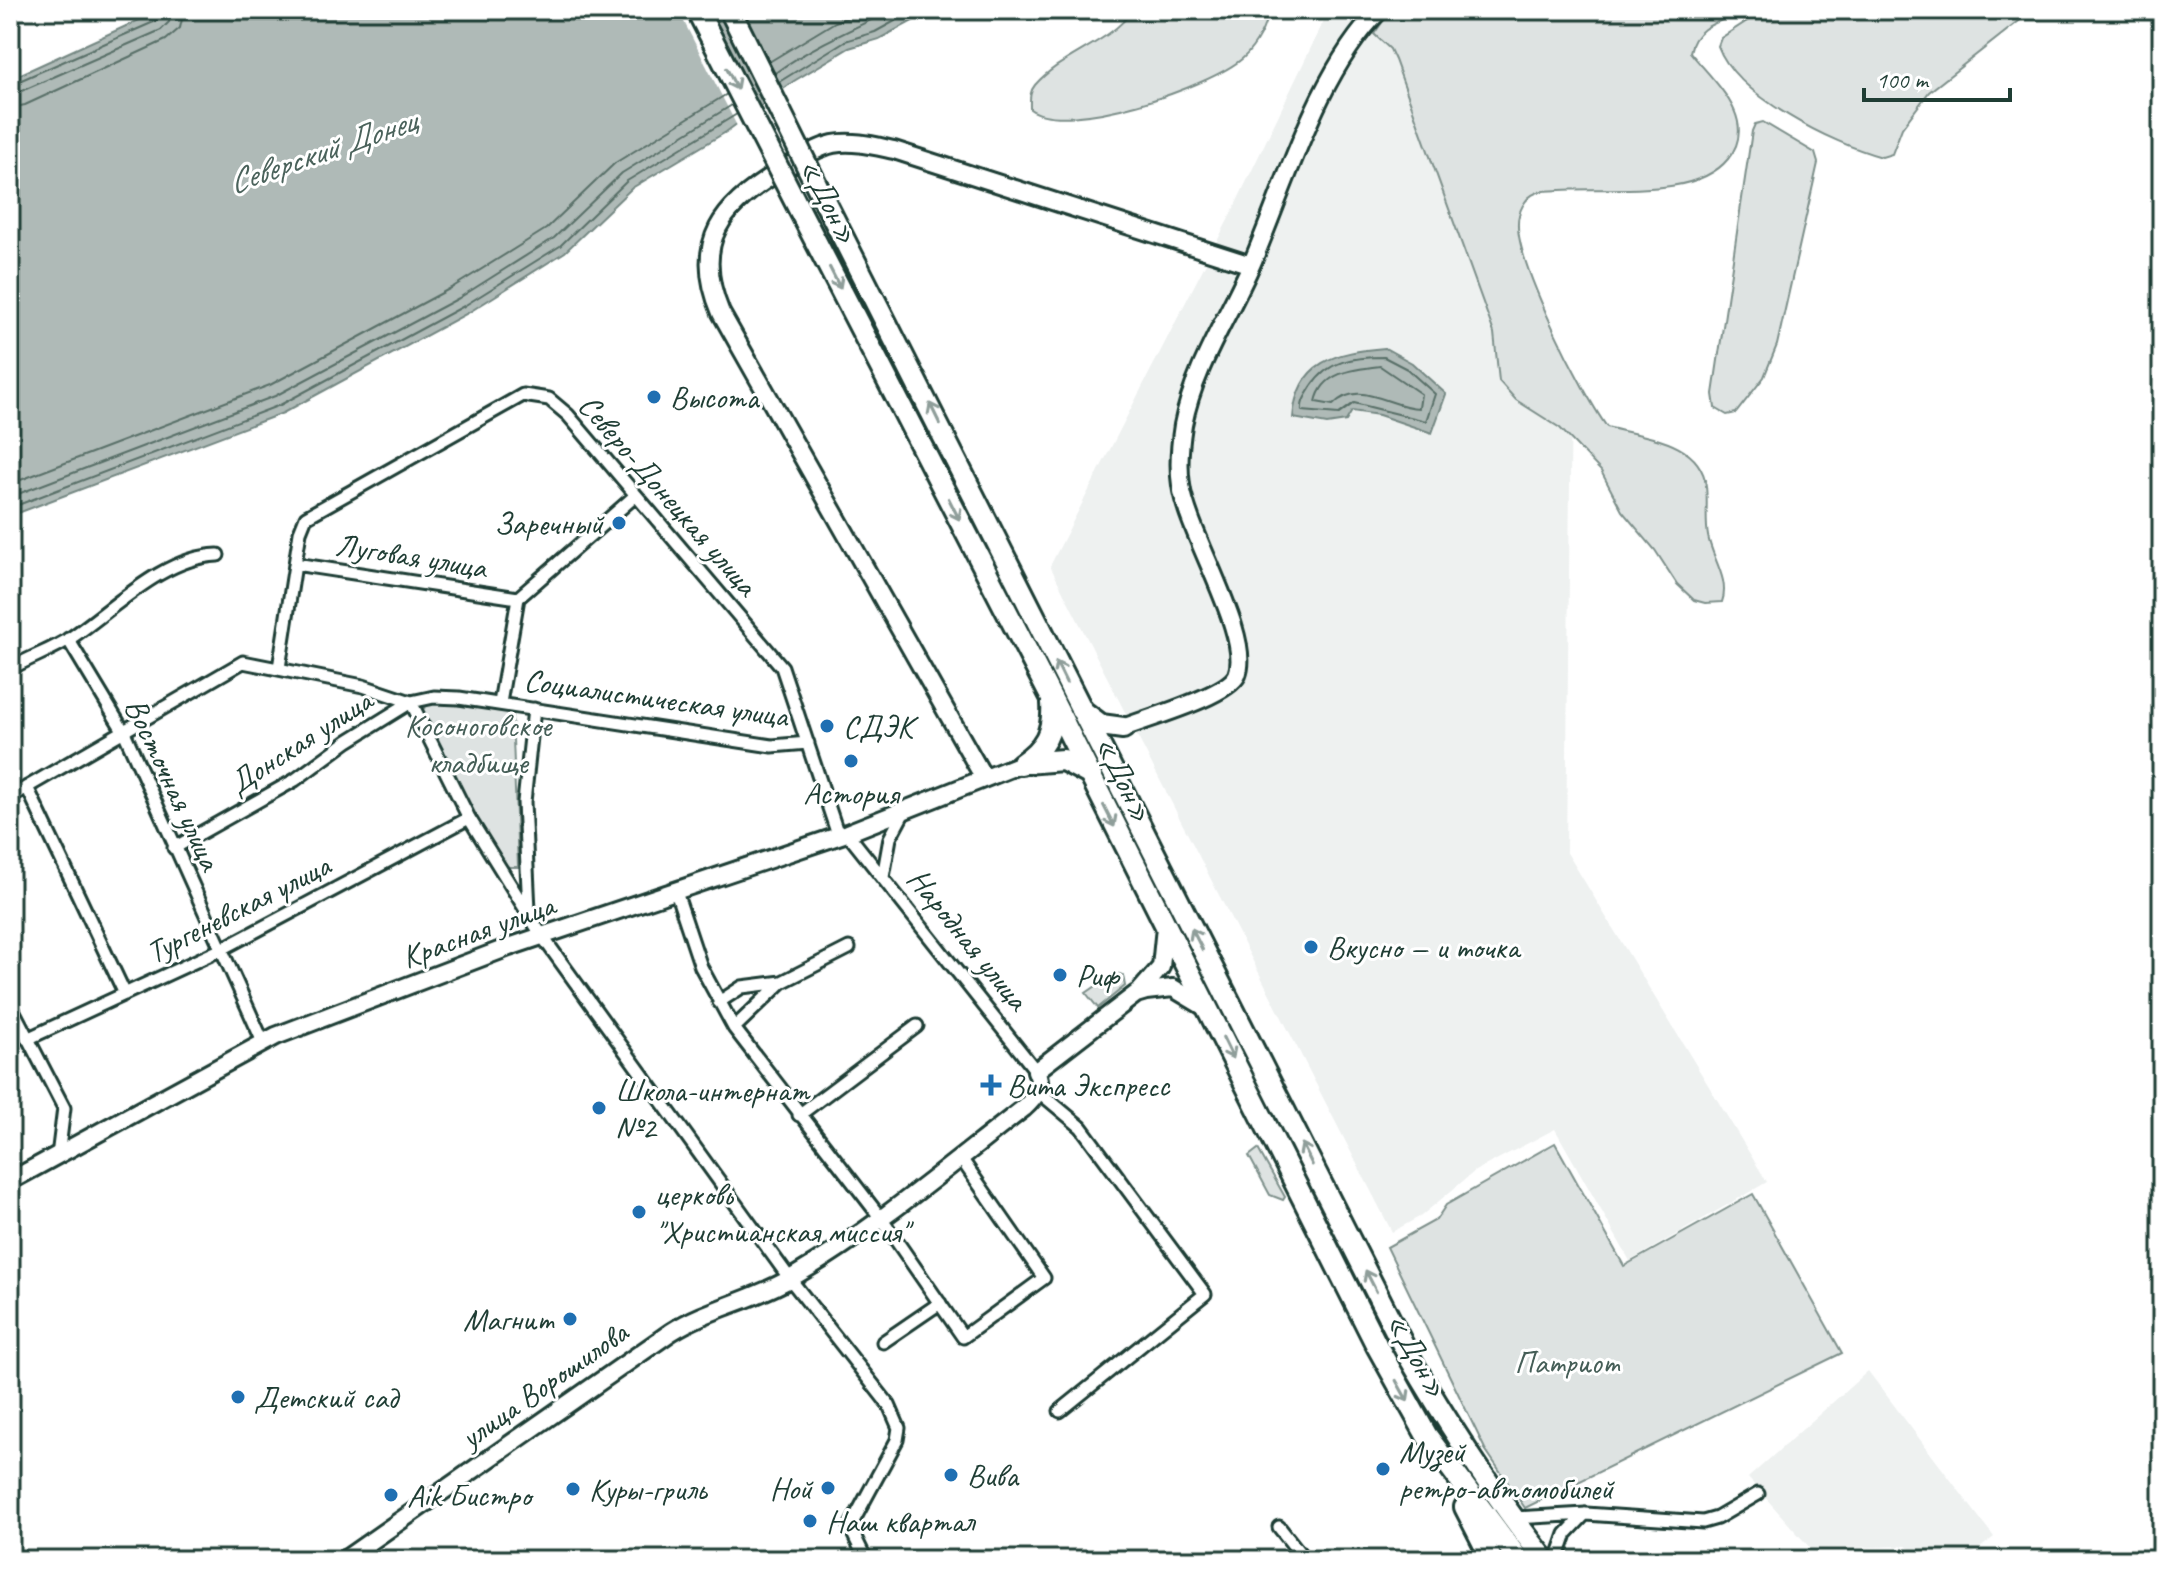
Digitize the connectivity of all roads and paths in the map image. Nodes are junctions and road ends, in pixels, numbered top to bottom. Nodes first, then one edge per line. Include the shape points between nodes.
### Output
1 (697, 10) edge
2 (730, 10) edge
3 (1380, 10) edge
4 (1251, 265) junction
5 (635, 496) junction
6 (218, 555) dead end
7 (295, 564) junction
8 (518, 598) junction
9 (68, 639) junction
10 (279, 668) junction
11 (10, 669) edge
12 (1052, 699) junction
13 (411, 702) junction
14 (500, 703) junction
15 (1078, 708) junction
16 (534, 709) junction
17 (1123, 728) junction
18 (124, 732) junction
19 (808, 743) junction
20 (1021, 764) junction
21 (1109, 767) junction
22 (1089, 774) junction
23 (984, 778) junction
24 (27, 787) junction
25 (10, 797) edge
26 (906, 809) junction
27 (469, 818) junction
28 (843, 834) junction
29 (174, 848) junction
30 (883, 877) junction
31 (676, 892) junction
32 (530, 916) junction
33 (1165, 925) junction
34 (542, 936) junction
35 (849, 948) dead end
36 (222, 949) junction
37 (782, 982) junction
38 (125, 994) junction
39 (1136, 994) junction
40 (719, 1002) junction
41 (10, 1004) edge
42 (1210, 1010) junction
43 (917, 1026) dead end
44 (734, 1028) junction
45 (27, 1039) junction
46 (263, 1042) junction
47 (1038, 1082) junction
48 (799, 1115) junction
49 (58, 1156) junction
50 (960, 1157) junction
51 (10, 1181) edge
52 (880, 1217) junction
53 (790, 1279) junction
54 (940, 1303) junction
55 (883, 1342) dead end
56 (1060, 1411) dead end
57 (1427, 1436) junction
58 (1758, 1494) dead end
59 (1586, 1514) junction
60 (1512, 1518) junction
61 (1279, 1527) dead end
62 (344, 1560) edge
63 (866, 1560) edge
64 (1305, 1560) edge
65 (1492, 1560) edge
66 (1519, 1560) edge
67 (1545, 1560) edge
68 (1557, 1560) edge

1 -> 12 highway, «Дон», bridge
15 -> 2 highway, «Дон», bridge
3 - 4 main road via 1342,56
4 - 17 main road via 1194,389 1179,464 1185,504 1226,608 1240,663 1223,689
4 - 23 main road via 894,150 861,144 818,149 760,183 734,203 715,231 710,280 721,313
5 - 7 street, Северо-Донецкая улица via 568,415 549,399 523,395 303,521
5 - 8 street
5 - 19 street, Северо-Донецкая улица via 782,667
6 - 9 street via 191,559 167,571
7 - 8 street, Луговая улица
7 - 10 street
8 - 14 street
9 - 11 street
9 - 18 street, Восточная улица
10 - 13 street, Социалистическая улица
10 - 18 street, Социалистическая улица via 237,665
12 - 20 highway via 1048,738
12 - 22 highway, «Дон»
13 - 14 street, Социалистическая улица via 434,697
13 - 27 street
13 - 29 street, Донская улица via 295,780
14 - 16 street, Социалистическая улица
15 - 17 highway via 1101,725
15 - 21 highway, «Дон»
16 - 19 street, Социалистическая улица via 772,746
16 - 32 street via 524,802
17 - 21 highway via 1109,744
18 - 24 street, Социалистическая улица
18 - 29 street, Восточная улица
19 - 28 street, Северо-Донецкая улица
20 - 22 highway via 1054,758
20 - 23 main road, Красная улица
60 -> 21 highway, «Дон» via 1408,1355
22 -> 33 highway, «Дон»
23 - 26 main road, Красная улица
24 - 25 street, Социалистическая улица
24 - 38 street
26 - 28 main road, Красная улица
26 - 30 street via 890,838
27 - 32 street
27 - 36 street, Тургеневская улица
28 - 30 street, Народная улица
28 - 31 main road, Красная улица
29 - 36 street, Восточная улица
30 - 47 street, Народная улица
31 - 34 main road, Красная улица
31 - 40 street via 701,967
32 - 34 street
33 - 39 main road, улица Ворошилова via 1161,967
33 - 42 highway, «Дон»
34 - 46 main road, Красная улица
34 - 53 street
35 - 37 street
36 - 38 street, Тургеневская улица
36 - 46 street, Восточная улица
37 - 40 street via 742,987
37 - 44 street
38 - 45 street, Тургеневская улица
39 - 42 main road via 1173,988
39 - 47 main road, улица Ворошилова
40 - 44 street
41 - 45 street
42 -> 57 highway, «Дон» via 1319,1234
43 - 48 street
44 - 48 street
45 - 49 street via 65,1112
46 - 49 main road, Красная улица
47 - 50 main road, улица Ворошилова via 1024,1108
47 - 56 street, Народная улица via 1081,1127 1205,1294
48 - 52 street
49 - 51 main road, Красная улица
50 - 52 main road, улица Ворошилова
50 - 54 street via 1044,1278 963,1337
52 - 53 main road, улица Ворошилова
52 - 54 street
53 - 62 main road, улица Ворошилова via 678,1327
53 - 63 street via 889,1405 899,1428 850,1527
54 - 55 street
57 - 65 highway
57 - 66 highway, «Дон»
58 - 59 street via 1703,1522
59 - 60 street
59 - 68 street via 1566,1534
60 - 67 highway, «Дон»
61 - 64 street

